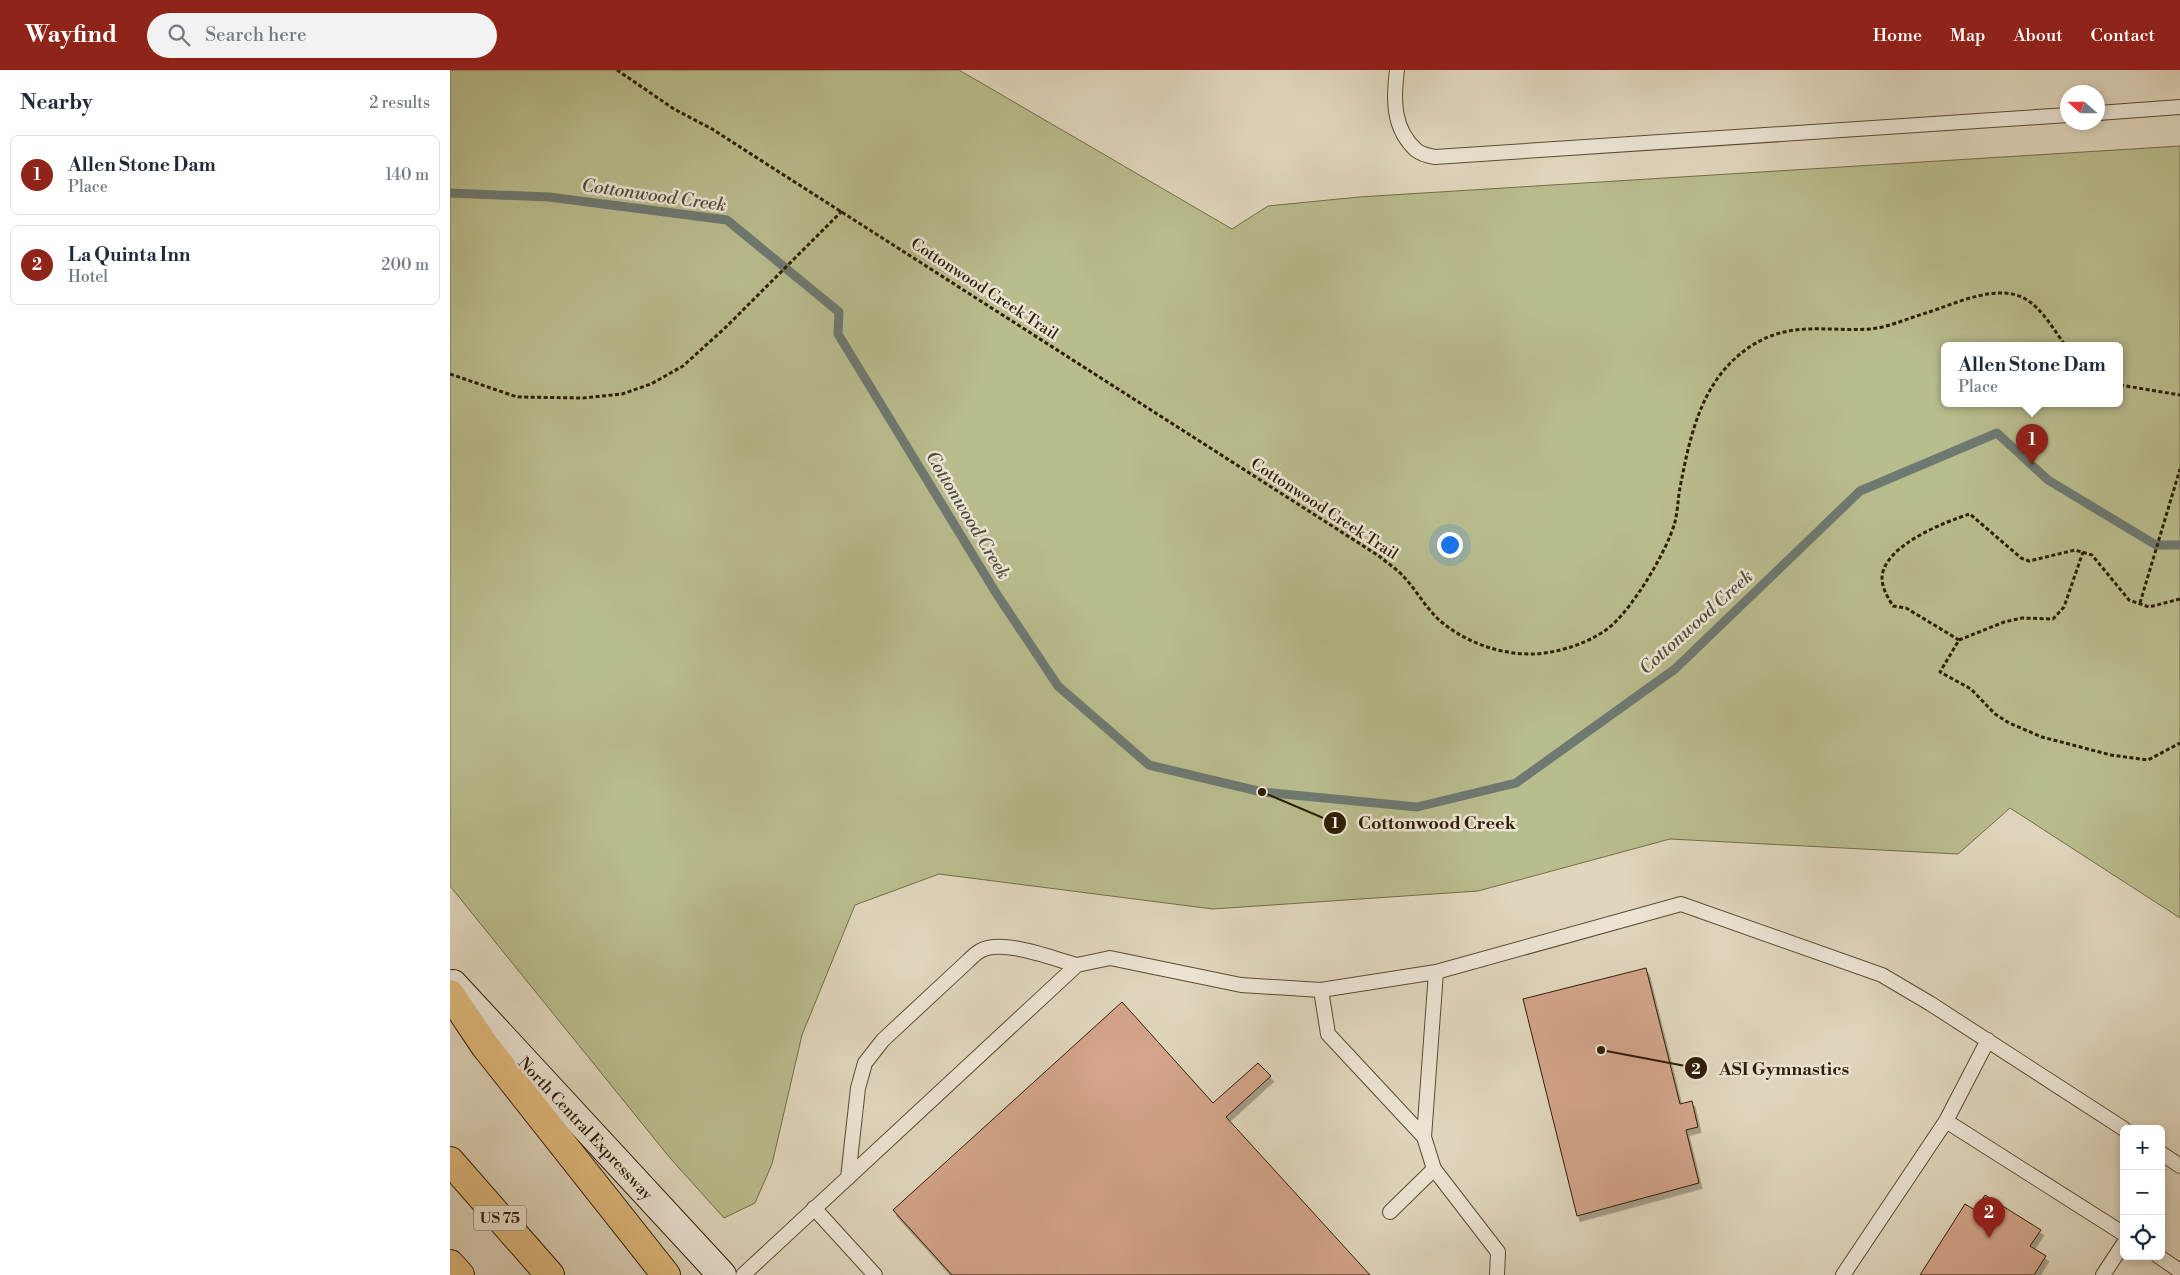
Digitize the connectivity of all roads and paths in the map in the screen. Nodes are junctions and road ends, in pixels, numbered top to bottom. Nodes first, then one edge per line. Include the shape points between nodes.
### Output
1 (617, 70) edge
2 (1397, 70) edge
3 (2180, 107) edge
4 (2105, 112) edge
5 (2060, 116) edge
6 (842, 211) junction
7 (2063, 342) edge
8 (450, 374) edge
9 (2123, 386) edge
10 (2180, 395) edge
11 (2180, 470) edge
12 (2083, 552) junction
13 (2180, 599) edge
14 (2140, 604) junction
15 (1959, 640) junction
16 (2180, 743) edge
17 (1077, 966) junction
18 (1436, 972) junction
19 (450, 981) edge
20 (1321, 990) junction
21 (450, 994) edge
22 (1988, 1040) junction
23 (1946, 1121) junction
24 (2120, 1126) edge
25 (1424, 1137) junction
26 (2165, 1157) edge
27 (450, 1161) edge
28 (2180, 1166) edge
29 (1434, 1169) junction
30 (848, 1178) junction
31 (814, 1208) junction
32 (1390, 1212) dead end
33 (2120, 1231) edge
34 (2120, 1249) edge
35 (2164, 1260) edge
36 (450, 1264) edge
37 (2180, 1271) edge
38 (460, 1275) edge
39 (550, 1275) edge
40 (666, 1275) edge
41 (722, 1275) edge
42 (743, 1275) edge
43 (876, 1275) edge
44 (1497, 1275) edge
45 (1843, 1275) edge
46 (2103, 1275) edge

1 - 6 path, Cottonwood Creek Trail via 674,109 712,128
2 - 5 lane via 1394,88 1398,125 1417,152 1435,157
3 - 4 lane
6 - 7 path, Cottonwood Creek Trail via 1379,556 1403,575 1443,623 1484,646 1510,653 1536,654 1573,646 1611,626 1627,608 1651,572 1675,522 1694,423 1705,399 1729,364 1764,339 1798,328 1874,328 1998,293 2028,300
6 - 8 path via 725,328 683,366 652,384 622,394 583,398 517,397
9 - 10 path
11 - 14 path
12 - 14 path via 2092,555 2129,600
12 - 15 path via 2059,615 2046,620 2022,618 2004,622
12 - 15 path via 2075,550 2029,560 2021,558 1970,514 1907,542 1883,568 1884,590 1893,606 1906,608
13 - 14 path via 2149,607
15 - 16 path via 1940,672 1971,689 1995,714 2023,731 2110,755 2148,760
17 - 20 lane via 1110,958 1240,985
17 - 30 lane
17 - 30 lane via 1013,948 998,947 980,950 968,961 883,1040 865,1063 858,1088
18 - 20 lane
18 - 22 lane via 1681,904 1882,976
18 - 25 lane
19 - 41 main road, North Central Expressway
20 - 25 lane via 1328,1034
21 - 40 highway via 485,1046
22 - 23 lane
22 - 24 lane
23 - 33 lane
23 - 45 lane
25 - 29 lane
26 - 28 lane
27 - 39 highway, US 75
29 - 32 lane
29 - 44 lane via 1498,1252
30 - 31 lane
31 - 42 lane
31 - 43 lane
34 - 46 lane
35 - 37 lane
36 - 38 highway

